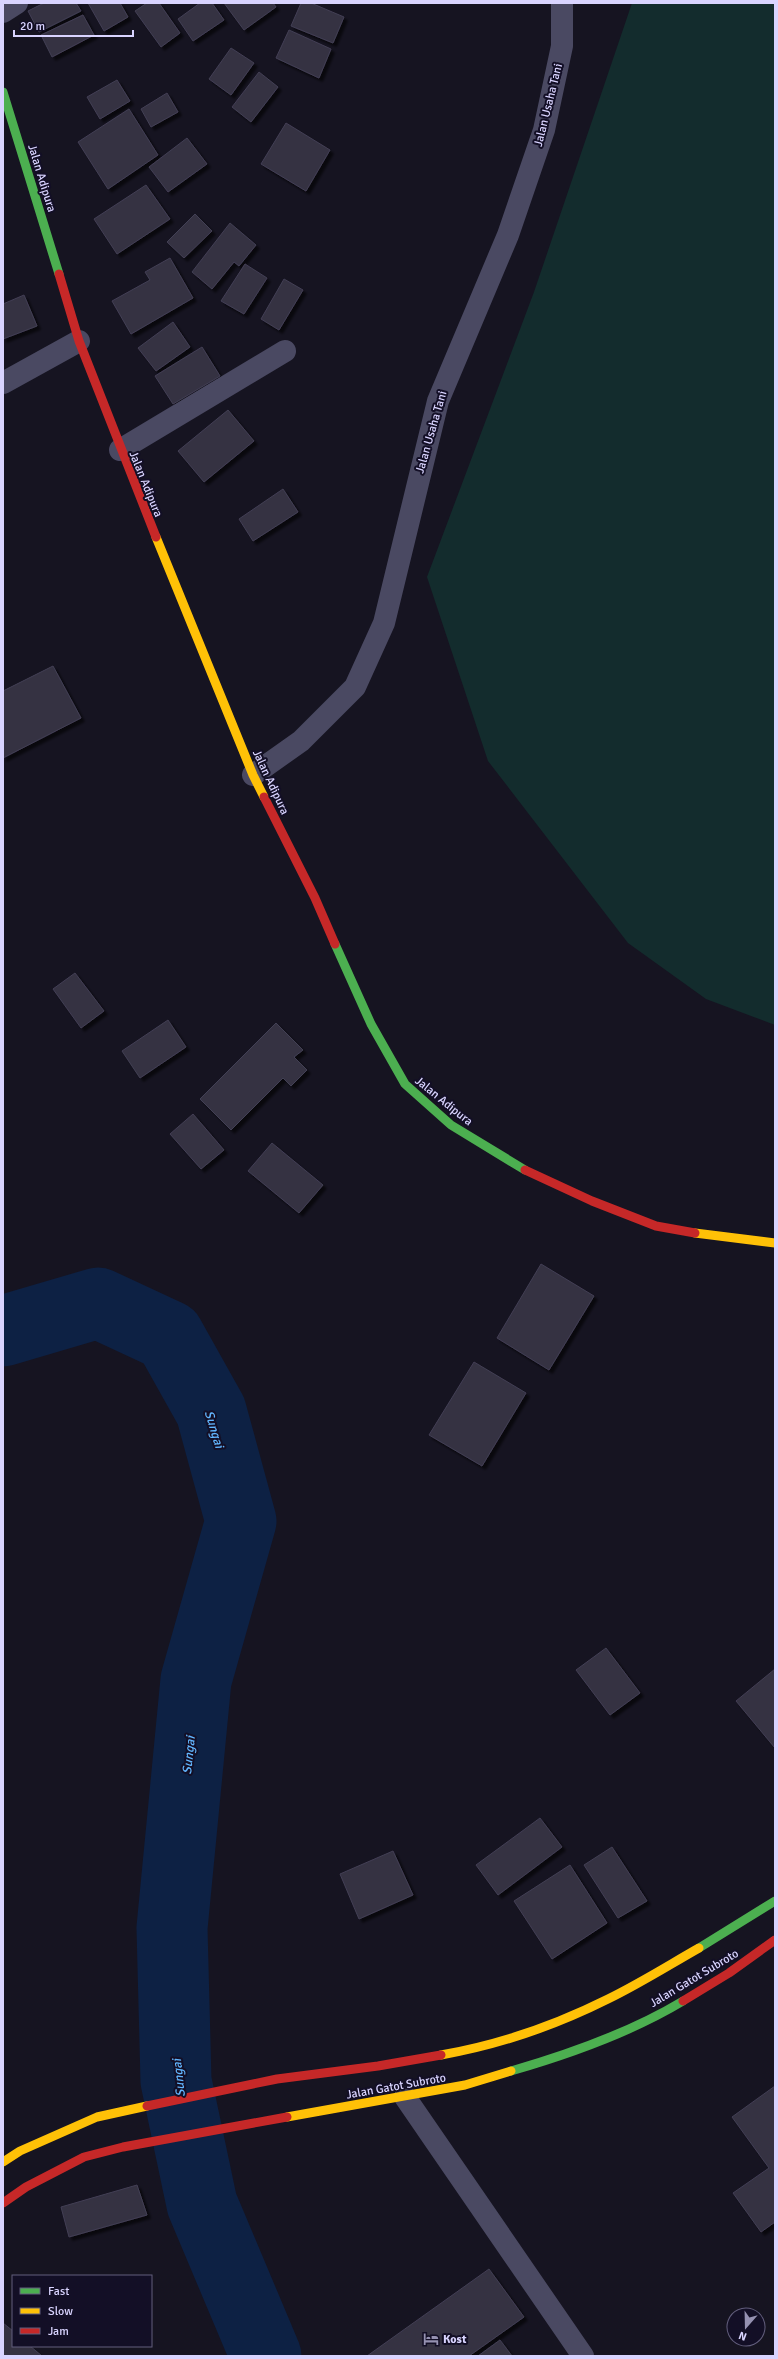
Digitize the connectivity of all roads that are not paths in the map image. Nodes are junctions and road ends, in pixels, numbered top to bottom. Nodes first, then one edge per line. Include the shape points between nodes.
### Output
1 (17, 3) edge
2 (562, 3) edge
3 (3, 12) edge
4 (3, 92) edge
5 (79, 341) junction
6 (285, 350) dead end
7 (3, 383) edge
8 (120, 450) junction
9 (253, 775) junction
10 (775, 1243) edge
11 (775, 1901) edge
12 (775, 1940) edge
13 (405, 2097) junction
14 (3, 2162) edge
15 (3, 2203) edge
16 (583, 2356) edge

1 - 3 street
2 - 9 street, Jalan Usaha Tani via 562,46 544,130 508,235 438,401 384,623 355,687 301,741
4 - 5 main road, Jalan Adipura
5 - 7 street
5 - 8 main road, Jalan Adipura
6 - 8 street
8 - 9 main road, Jalan Adipura
9 - 10 main road, Jalan Adipura via 315,898 371,1024 405,1084 451,1125 516,1166 592,1201 656,1226
11 - 14 main road, Jalan Gatot Subroto via 713,1940 608,1999 539,2028 476,2049 378,2066 277,2079 97,2117 20,2151
12 - 13 main road, Jalan Gatot Subroto via 730,1973 662,2014 570,2054 465,2085
13 - 15 main road, Jalan Gatot Subroto via 123,2147 78,2160 26,2187
13 - 16 street

